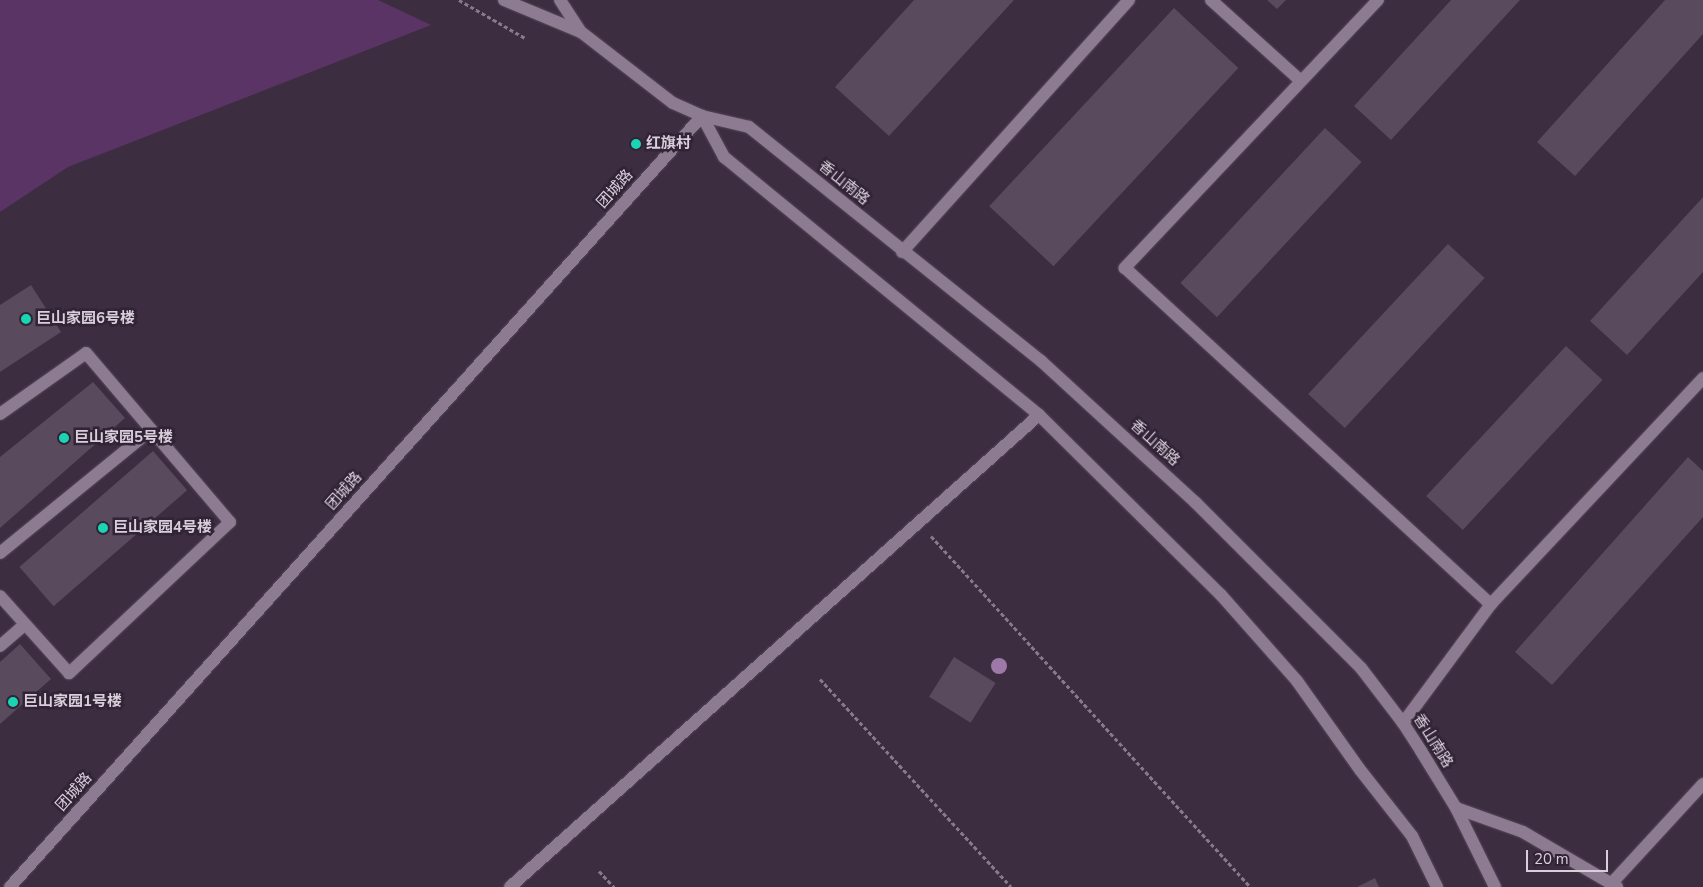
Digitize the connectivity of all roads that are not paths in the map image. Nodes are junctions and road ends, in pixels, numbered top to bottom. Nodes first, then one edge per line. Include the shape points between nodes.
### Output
1 (504, 0) edge
2 (560, 0) edge
3 (1129, 0) edge
4 (1211, 0) edge
5 (1378, 0) edge
6 (582, 32) junction
7 (1301, 82) junction
8 (702, 116) junction
9 (902, 252) junction
10 (1703, 378) edge
11 (0, 414) edge
12 (1040, 415) junction
13 (151, 430) junction
14 (0, 554) edge
15 (0, 596) edge
16 (1491, 604) junction
17 (25, 624) junction
18 (0, 646) edge
19 (1403, 723) junction
20 (1703, 784) edge
21 (1456, 808) junction
22 (1614, 886) edge
23 (10, 887) edge
24 (510, 887) edge
25 (1437, 887) edge
26 (1495, 887) edge

1 - 6 street, 香山南路
2 - 6 street, 香山南路
3 - 9 street
4 - 7 street
5 - 7 street
6 - 8 street, 香山南路 via 673,103
7 - 16 street via 1125,268
8 - 9 street, 香山南路 via 749,127
8 - 12 street via 724,156
8 - 23 street, 团城路
9 - 19 street, 香山南路 via 1041,361 1196,503 1361,668
10 - 16 street
11 - 13 street via 86,353
12 - 24 street
12 - 25 street via 1221,595 1297,681 1412,836
13 - 14 street
13 - 17 street via 230,522 69,673
15 - 17 street
16 - 19 street
17 - 18 street
19 - 21 street, 香山南路
20 - 22 street
21 - 22 street via 1523,832
21 - 26 street, 香山南路

